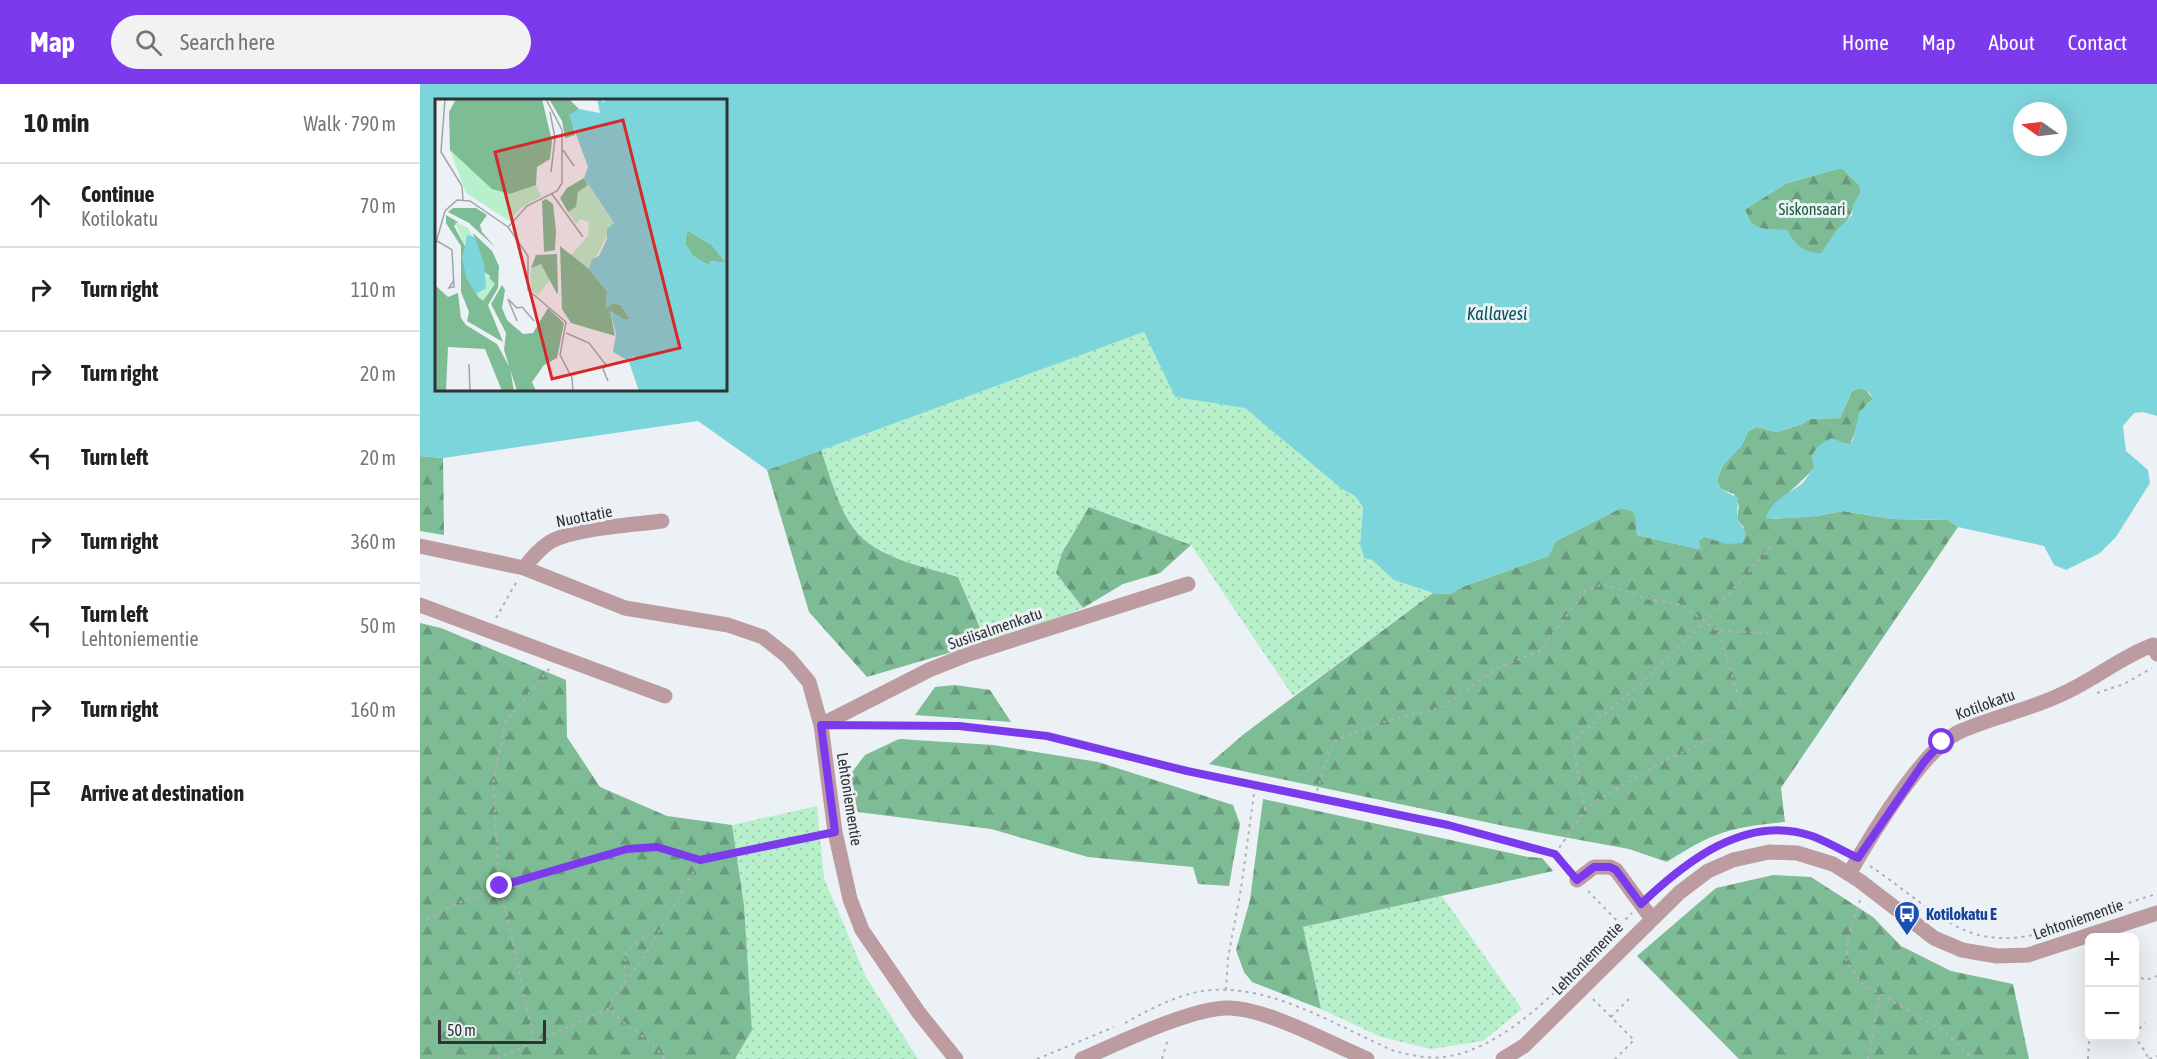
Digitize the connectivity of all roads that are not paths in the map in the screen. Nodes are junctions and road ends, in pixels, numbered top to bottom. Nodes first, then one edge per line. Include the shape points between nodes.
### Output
1 (662, 521) dead end
2 (420, 546) edge
3 (524, 568) junction
4 (1188, 584) dead end
5 (420, 605) edge
6 (2155, 650) edge
7 (665, 696) dead end
8 (821, 725) junction
9 (1849, 874) junction
10 (1577, 880) road end
11 (2157, 913) edge
12 (1652, 919) junction
13 (1528, 1052) edge
14 (1112, 1053) edge
15 (956, 1059) edge
16 (1082, 1059) edge
17 (1367, 1059) edge
18 (1503, 1059) edge

1 - 3 street, Nuottatie via 552,540
2 - 3 street, Lehtoniementie
3 - 8 street, Lehtoniementie via 625,608 728,625 763,637 788,657 809,682
4 - 8 street, Susiisalmenkatu via 969,654
5 - 7 street
6 - 9 street, Kotilokatu via 2134,652 2059,696 1960,731 1942,742 1924,762 1865,857
8 - 15 street, Lehtoniementie via 835,832 850,899 862,930
9 - 11 street, Lehtoniementie via 1934,938 1962,950 1997,956 2028,955
9 - 12 street, Lehtoniementie via 1833,864 1797,853 1769,852 1733,860 1708,871
10 - 12 street via 1594,867 1616,870
12 - 13 street, Lehtoniementie
13 - 18 street, Lehtoniementie
14 - 16 street
14 - 17 street via 1185,1018 1226,1008 1258,1014

